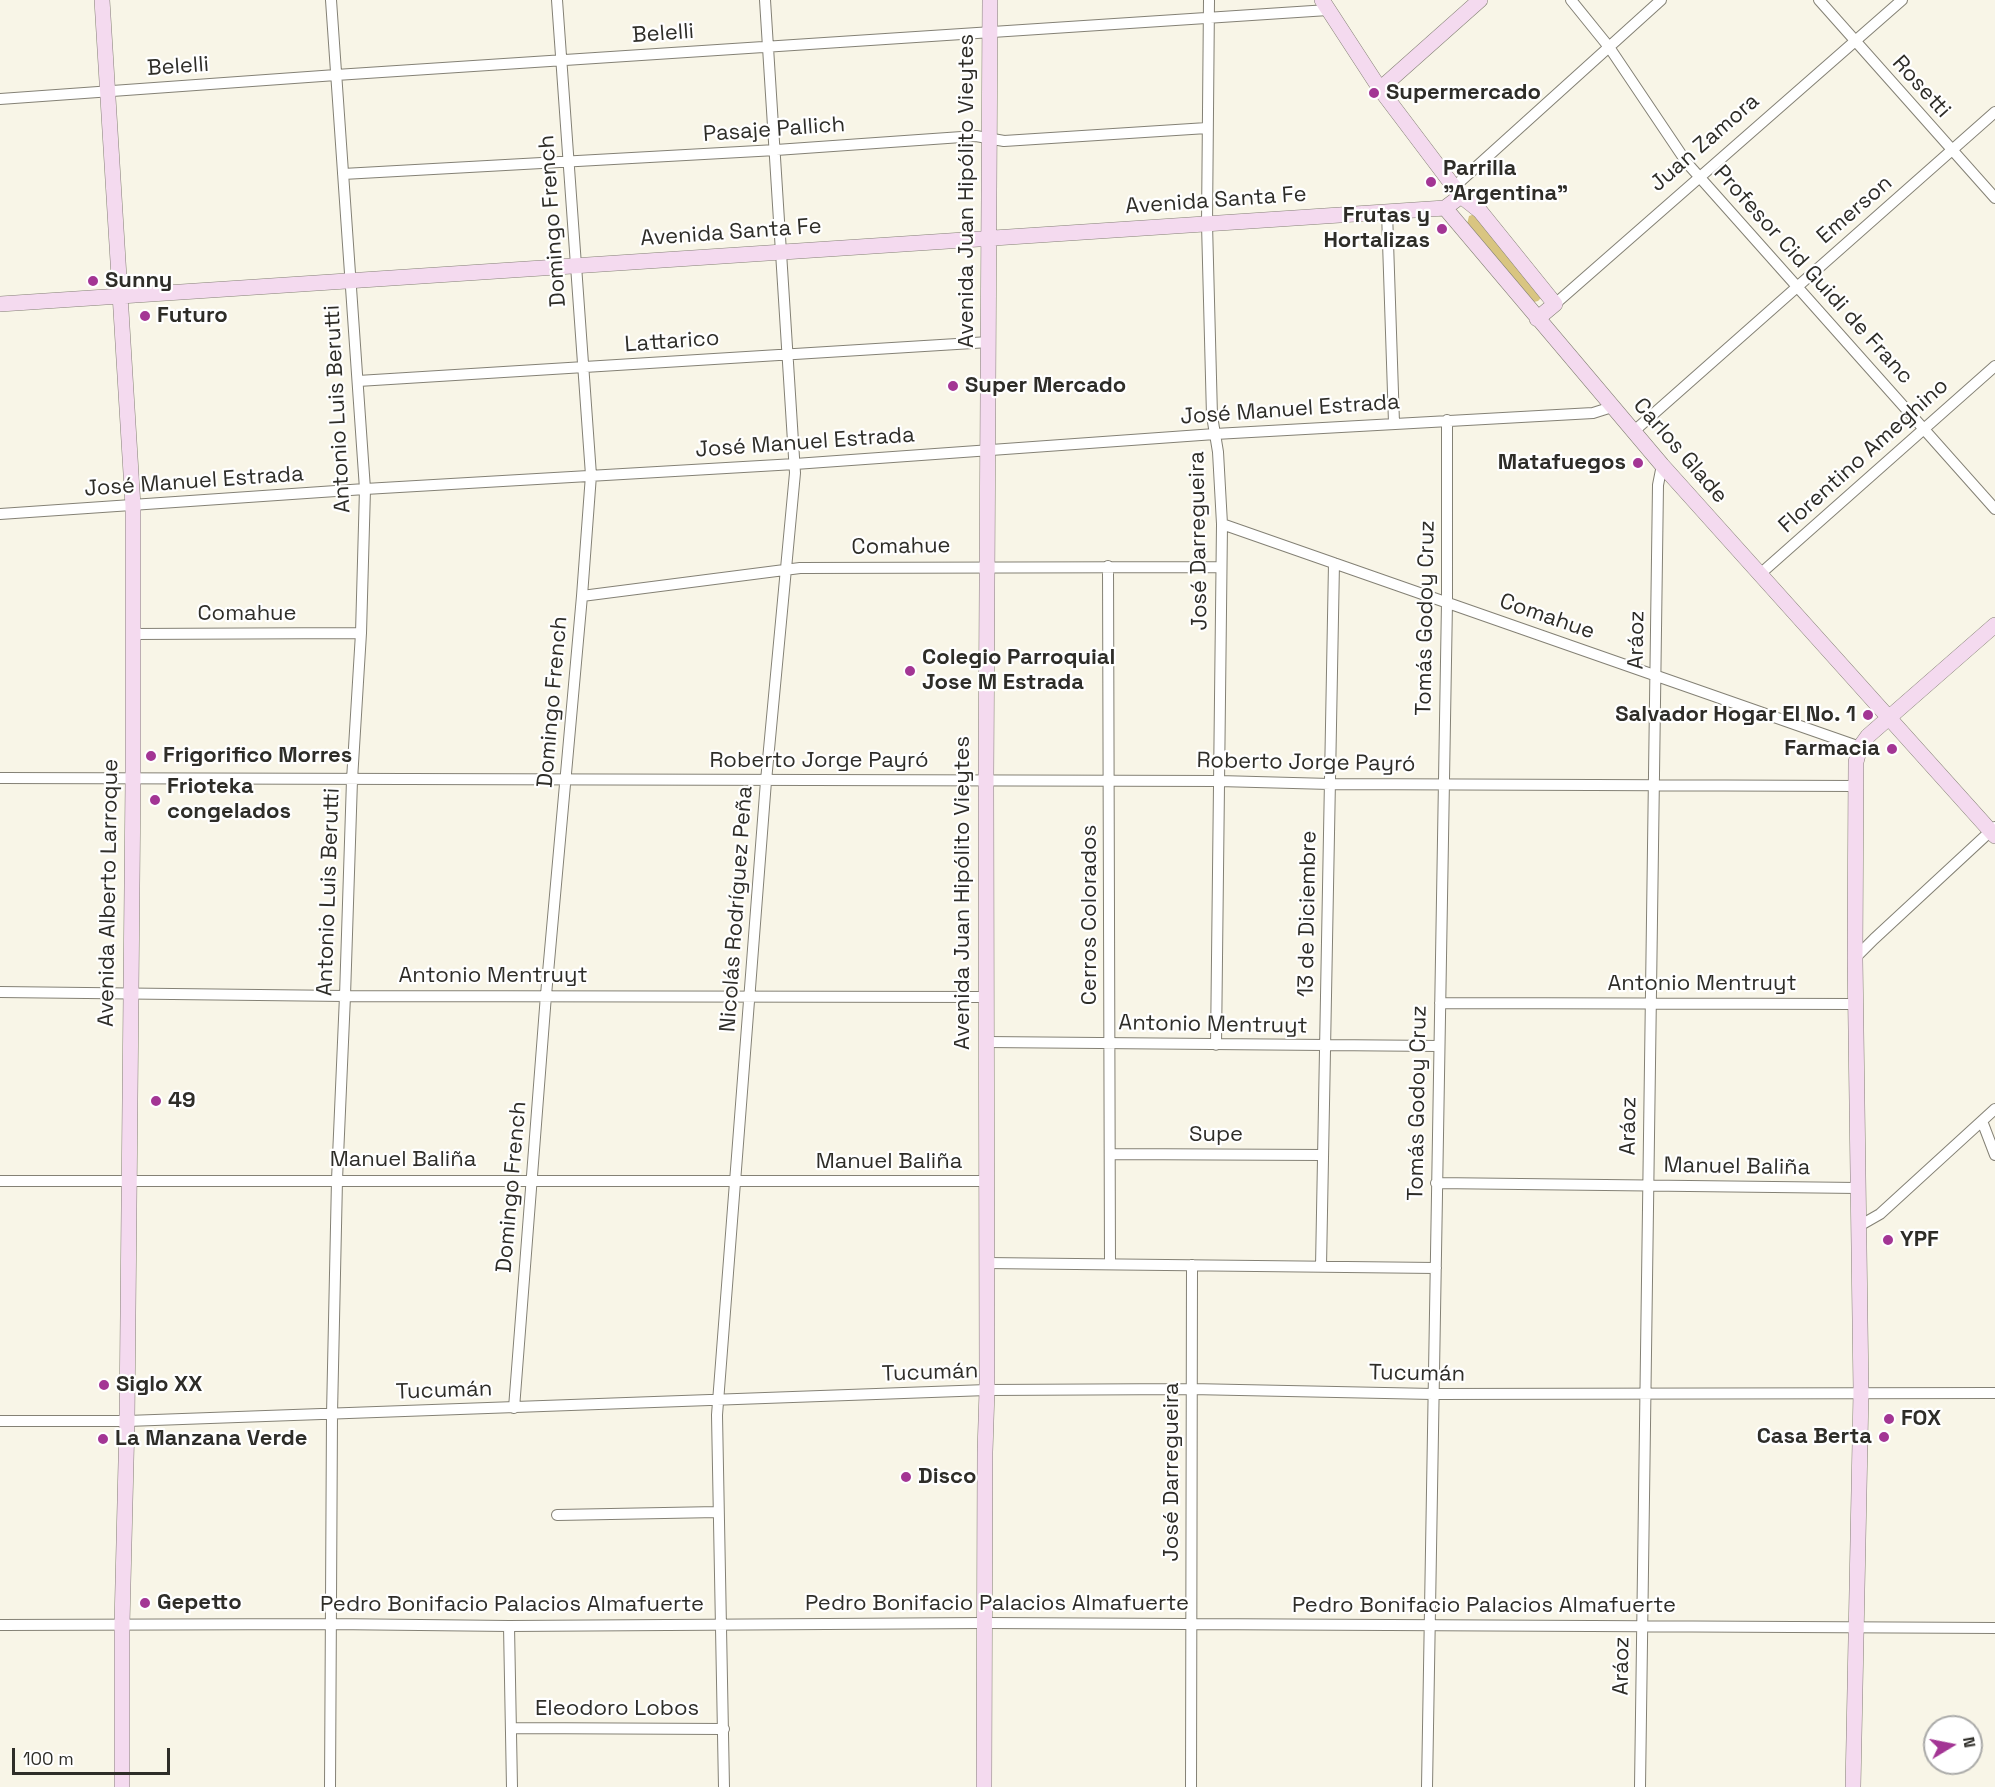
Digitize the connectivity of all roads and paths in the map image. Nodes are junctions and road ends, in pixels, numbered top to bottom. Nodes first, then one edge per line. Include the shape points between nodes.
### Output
1 (102, 0) edge
2 (331, 0) edge
3 (557, 0) edge
4 (765, 0) edge
5 (990, 0) edge
6 (1209, 0) edge
7 (1480, 0) edge
8 (1571, 0) edge
9 (1661, 0) edge
10 (1819, 0) edge
11 (1902, 0) edge
12 (1325, 5) edge
13 (1209, 19) junction
14 (990, 32) junction
15 (1854, 42) junction
16 (769, 46) junction
17 (1609, 47) junction
18 (561, 60) junction
19 (336, 75) junction
20 (1380, 88) junction
21 (108, 91) junction
22 (0, 99) edge
23 (1995, 112) edge
24 (1207, 128) junction
25 (991, 139) junction
26 (776, 150) junction
27 (1952, 151) junction
28 (569, 162) junction
29 (343, 174) junction
30 (1700, 177) junction
31 (1458, 191) junction
32 (1995, 198) edge
33 (1445, 208) junction
34 (1387, 212) junction
35 (1207, 224) junction
36 (989, 238) junction
37 (782, 252) junction
38 (576, 266) junction
39 (351, 281) junction
40 (1797, 287) junction
41 (121, 296) junction
42 (0, 304) edge
43 (1555, 304) junction
44 (1537, 319) junction
45 (989, 342) junction
46 (788, 355) junction
47 (1995, 366) edge
48 (584, 367) junction
49 (358, 381) junction
50 (1612, 407) junction
51 (1447, 420) junction
52 (1394, 423) junction
53 (1924, 429) junction
54 (1633, 432) junction
55 (1215, 434) junction
56 (988, 451) junction
57 (795, 464) junction
58 (1662, 465) junction
59 (591, 475) junction
60 (365, 489) junction
61 (133, 506) junction
62 (1995, 509) edge
63 (0, 514) edge
64 (1222, 524) junction
65 (1334, 563) junction
66 (987, 566) junction
67 (1108, 567) junction
68 (1221, 567) junction
69 (786, 568) junction
70 (1759, 575) junction
71 (582, 596) junction
72 (1447, 603) junction
73 (1995, 625) edge
74 (361, 633) junction
75 (133, 634) junction
76 (1656, 676) junction
77 (1888, 719) junction
78 (1860, 747) junction
79 (0, 778) edge
80 (133, 779) junction
81 (565, 779) junction
82 (352, 780) junction
83 (986, 780) junction
84 (766, 781) junction
85 (1109, 781) junction
86 (1220, 781) junction
87 (1330, 784) junction
88 (1443, 785) junction
89 (1654, 786) junction
90 (1855, 786) junction
91 (1994, 831) edge
92 (1855, 958) junction
93 (0, 992) edge
94 (130, 993) junction
95 (546, 995) junction
96 (345, 996) junction
97 (750, 997) junction
98 (986, 997) junction
99 (1440, 1003) junction
100 (1651, 1004) junction
101 (1856, 1004) junction
102 (986, 1042) junction
103 (1109, 1044) junction
104 (1216, 1044) junction
105 (1325, 1046) junction
106 (1439, 1047) junction
107 (1995, 1109) edge
108 (1982, 1121) junction
109 (1110, 1154) junction
110 (1323, 1155) junction
111 (1995, 1155) edge
112 (129, 1180) junction
113 (337, 1180) junction
114 (533, 1180) junction
115 (0, 1181) edge
116 (986, 1181) junction
117 (735, 1182) junction
118 (1436, 1183) junction
119 (1648, 1185) junction
120 (1858, 1188) junction
121 (1859, 1226) junction
122 (986, 1263) junction
123 (1110, 1264) junction
124 (1191, 1265) junction
125 (1321, 1266) junction
126 (1436, 1268) junction
127 (1191, 1389) junction
128 (987, 1390) junction
129 (1861, 1392) junction
130 (1995, 1393) edge
131 (1433, 1394) junction
132 (1645, 1394) junction
133 (718, 1400) junction
134 (514, 1408) junction
135 (332, 1414) junction
136 (0, 1421) edge
137 (127, 1421) junction
138 (718, 1512) junction
139 (557, 1515) dead end
140 (985, 1623) junction
141 (1192, 1623) junction
142 (122, 1624) junction
143 (331, 1624) junction
144 (721, 1624) junction
145 (0, 1625) edge
146 (509, 1626) junction
147 (1430, 1626) junction
148 (1642, 1627) junction
149 (1857, 1628) junction
150 (1995, 1628) edge
151 (511, 1728) junction
152 (723, 1729) junction
153 (122, 1787) edge
154 (330, 1787) edge
155 (512, 1787) edge
156 (724, 1787) edge
157 (984, 1787) edge
158 (1191, 1787) edge
159 (1427, 1787) edge
160 (1640, 1787) edge
161 (1853, 1787) edge

1 - 21 street, Avenida Alberto Larroque
2 - 19 street, Antonio Luis Berutti
3 - 18 street, Domingo French
4 - 16 street, Nicolás Rodríguez Peña
5 - 14 street, Avenida Juan Hipólito Vieytes
6 - 13 street, José Darregueira
7 - 20 street
8 - 17 street, Profesor Cid Guidi de Franc
9 - 17 street
10 - 15 street, Rosetti
11 - 15 street, Juan Zamora
12 - 13 street, Belelli
12 - 20 street
13 - 14 street, Belelli
13 - 24 street, José Darregueira
14 - 16 street, Belelli
14 - 25 street, Avenida Juan Hipólito Vieytes
15 - 27 street, Rosetti
15 - 30 street, Juan Zamora
16 - 18 street, Belelli
16 - 26 street, Nicolás Rodríguez Peña
17 - 30 street, Profesor Cid Guidi de Franc
17 - 31 street
18 - 19 street, Belelli
18 - 28 street, Domingo French
19 - 21 street, Belelli
19 - 29 street, Antonio Luis Berutti
20 - 31 street
21 - 22 street, Belelli
21 - 41 street, Avenida Alberto Larroque
23 - 27 street, Emerson
24 - 25 street, Pasaje Pallich
24 - 35 street, José Darregueira
25 - 26 street, Pasaje Pallich via 976,136
25 - 36 street, Avenida Juan Hipólito Vieytes
26 - 28 street, Pasaje Pallich
26 - 37 street, Nicolás Rodríguez Peña
27 - 32 street, Rosetti
27 - 40 street, Emerson
28 - 29 street, Pasaje Pallich
28 - 38 street, Domingo French
29 - 39 street, Antonio Luis Berutti
30 - 40 street, Profesor Cid Guidi de Franc
30 - 43 street, Juan Zamora
31 - 33 street
31 - 43 street via 1480,211
33 - 34 street, Avenida Santa Fe
33 - 44 street, Carlos Glade
34 - 35 street, Avenida Santa Fe
34 - 52 street
35 - 36 street, Avenida Santa Fe
35 - 55 street, José Darregueira
36 - 37 street, Avenida Santa Fe
36 - 45 street, Avenida Juan Hipólito Vieytes
37 - 38 street, Avenida Santa Fe
37 - 46 street, Nicolás Rodríguez Peña
38 - 39 street, Avenida Santa Fe
38 - 48 street, Domingo French
39 - 41 street, Avenida Santa Fe
39 - 49 street, Antonio Luis Berutti
40 - 53 street, Profesor Cid Guidi de Franc
40 - 54 street, Emerson
41 - 42 street, Avenida Santa Fe
41 - 61 street, Avenida Alberto Larroque
43 - 44 street, Juan Zamora
44 - 50 street, Carlos Glade
45 - 46 street, Lattarico
45 - 56 street, Avenida Juan Hipólito Vieytes
46 - 48 street, Lattarico
46 - 57 street, Nicolás Rodríguez Peña
47 - 53 street, Florentino Ameghino
48 - 49 street, Lattarico
48 - 59 street, Domingo French
49 - 60 street, Antonio Luis Berutti
50 - 51 street, José Manuel Estrada via 1593,413
50 - 54 street, Carlos Glade
51 - 52 street, José Manuel Estrada
51 - 72 street, Tomás Godoy Cruz
52 - 55 street, José Manuel Estrada
53 - 62 street, Profesor Cid Guidi de Franc
53 - 70 street, Florentino Ameghino
54 - 58 street, Carlos Glade
55 - 56 street, José Manuel Estrada
55 - 64 street, José Darregueira
56 - 57 street, José Manuel Estrada
56 - 66 street, Avenida Juan Hipólito Vieytes
57 - 59 street, José Manuel Estrada
57 - 69 street, Nicolás Rodríguez Peña
58 - 70 street, Carlos Glade
58 - 76 street, Aráoz via 1658,485
59 - 60 street, José Manuel Estrada
59 - 71 street, Domingo French
60 - 61 street, José Manuel Estrada
60 - 74 street, Antonio Luis Berutti
61 - 63 street, José Manuel Estrada
61 - 75 street, Avenida Alberto Larroque
64 - 65 street, Comahue
64 - 68 street, José Darregueira
65 - 72 street, Comahue
65 - 87 street, 13 de Diciembre
66 - 67 street, Comahue
66 - 69 street, Comahue
66 - 83 street, Avenida Juan Hipólito Vieytes
67 - 68 street, Comahue
67 - 85 street, Cerros Colorados
68 - 86 street, José Darregueira
69 - 71 street, Comahue
69 - 84 street, Nicolás Rodríguez Peña
70 - 77 street, Carlos Glade
71 - 81 street, Domingo French
72 - 76 street, Comahue
72 - 88 street, Tomás Godoy Cruz
73 - 77 street
74 - 75 street, Comahue
74 - 82 street, Antonio Luis Berutti
75 - 80 street, Avenida Alberto Larroque
76 - 78 street, Comahue
76 - 89 street, Aráoz
77 - 78 street
77 - 91 street, Carlos Glade
78 - 90 street
79 - 80 street, Roberto Jorge Payró
80 - 82 street, Roberto Jorge Payró
80 - 94 street, Avenida Alberto Larroque
81 - 82 street, Roberto Jorge Payró
81 - 84 street, Roberto Jorge Payró
81 - 95 street, Domingo French
82 - 96 street, Antonio Luis Berutti
83 - 84 street, Roberto Jorge Payró
83 - 85 street, Roberto Jorge Payró
83 - 98 street, Avenida Juan Hipólito Vieytes
84 - 97 street, Nicolás Rodríguez Peña
85 - 86 street, Roberto Jorge Payró
85 - 103 street, Cerros Colorados
86 - 87 street, Roberto Jorge Payró
86 - 104 street, José Darregueira
87 - 88 street, Roberto Jorge Payró
87 - 105 street, 13 de Diciembre
88 - 89 street, Roberto Jorge Payró
88 - 99 street, Tomás Godoy Cruz
89 - 90 street, Roberto Jorge Payró
89 - 100 street, Aráoz
90 - 92 street
91 - 92 street
92 - 101 street
93 - 94 street, Antonio Mentruyt
94 - 96 street, Antonio Mentruyt
94 - 112 street, Avenida Alberto Larroque
95 - 96 street, Antonio Mentruyt
95 - 97 street, Antonio Mentruyt
95 - 114 street, Domingo French
96 - 113 street, Antonio Luis Berutti
97 - 98 street, Antonio Mentruyt
97 - 117 street, Nicolás Rodríguez Peña
98 - 102 street, Avenida Juan Hipólito Vieytes
99 - 100 street, Antonio Mentruyt
99 - 106 street, Tomás Godoy Cruz
100 - 101 street, Antonio Mentruyt
100 - 119 street, Aráoz
101 - 120 street
102 - 103 street, Antonio Mentruyt
102 - 116 street, Avenida Juan Hipólito Vieytes
103 - 104 street, Antonio Mentruyt
103 - 109 street, Cerros Colorados
104 - 105 street, Antonio Mentruyt
105 - 106 street, Antonio Mentruyt
105 - 110 street, 13 de Diciembre
106 - 118 street, Tomás Godoy Cruz
107 - 108 street
108 - 111 street
108 - 121 street via 1880,1214
109 - 110 street, Supe
109 - 123 street, Cerros Colorados
110 - 125 street, 13 de Diciembre
112 - 113 street, Manuel Baliña
112 - 115 street, Manuel Baliña
112 - 137 street, Avenida Alberto Larroque
113 - 114 street, Manuel Baliña
113 - 135 street, Antonio Luis Berutti
114 - 117 street, Manuel Baliña
114 - 134 street, Domingo French
116 - 117 street, Manuel Baliña
116 - 122 street, Avenida Juan Hipólito Vieytes
117 - 133 street, Nicolás Rodríguez Peña
118 - 119 street, Manuel Baliña
118 - 126 street, Tomás Godoy Cruz
119 - 120 street, Manuel Baliña
119 - 132 street, Aráoz
120 - 121 street
121 - 129 street
122 - 123 street
122 - 128 street, Avenida Juan Hipólito Vieytes
123 - 124 street
124 - 125 street
124 - 127 street, José Darregueira
125 - 126 street
126 - 131 street, Tomás Godoy Cruz
127 - 128 street, Tucumán
127 - 131 street, Tucumán
127 - 141 street, José Darregueira
128 - 133 street, Tucumán
128 - 140 street, Avenida Juan Hipólito Vieytes
129 - 130 street
129 - 132 street, Tucumán
129 - 149 street
131 - 132 street, Tucumán
131 - 147 street, Tomás Godoy Cruz
132 - 148 street, Aráoz
133 - 134 street, Tucumán
133 - 138 street, Nicolás Rodríguez Peña
134 - 135 street, Tucumán
135 - 137 street, Tucumán
135 - 143 street, Antonio Luis Berutti
136 - 137 street, Tucumán
137 - 142 street, Avenida Alberto Larroque
138 - 139 street
138 - 144 street, Nicolás Rodríguez Peña
140 - 141 street, Pedro Bonifacio Palacios Almafuerte
140 - 144 street, Pedro Bonifacio Palacios Almafuerte
140 - 157 street, Avenida Juan Hipólito Vieytes
141 - 147 street, Pedro Bonifacio Palacios Almafuerte
141 - 158 street, José Darregueira
142 - 143 street, Pedro Bonifacio Palacios Almafuerte
142 - 145 street, Pedro Bonifacio Palacios Almafuerte
142 - 153 street, Avenida Alberto Larroque
143 - 146 street, Pedro Bonifacio Palacios Almafuerte
143 - 154 street, Antonio Luis Berutti
144 - 146 street, Pedro Bonifacio Palacios Almafuerte
144 - 152 street, Nicolás Rodríguez Peña
146 - 151 street
147 - 148 street, Pedro Bonifacio Palacios Almafuerte
147 - 159 street, Tomás Godoy Cruz
148 - 149 street, Pedro Bonifacio Palacios Almafuerte
148 - 160 street, Aráoz
149 - 150 street, Pedro Bonifacio Palacios Almafuerte
149 - 161 street
151 - 152 street, Eleodoro Lobos
151 - 155 street
152 - 156 street, Nicolás Rodríguez Peña

